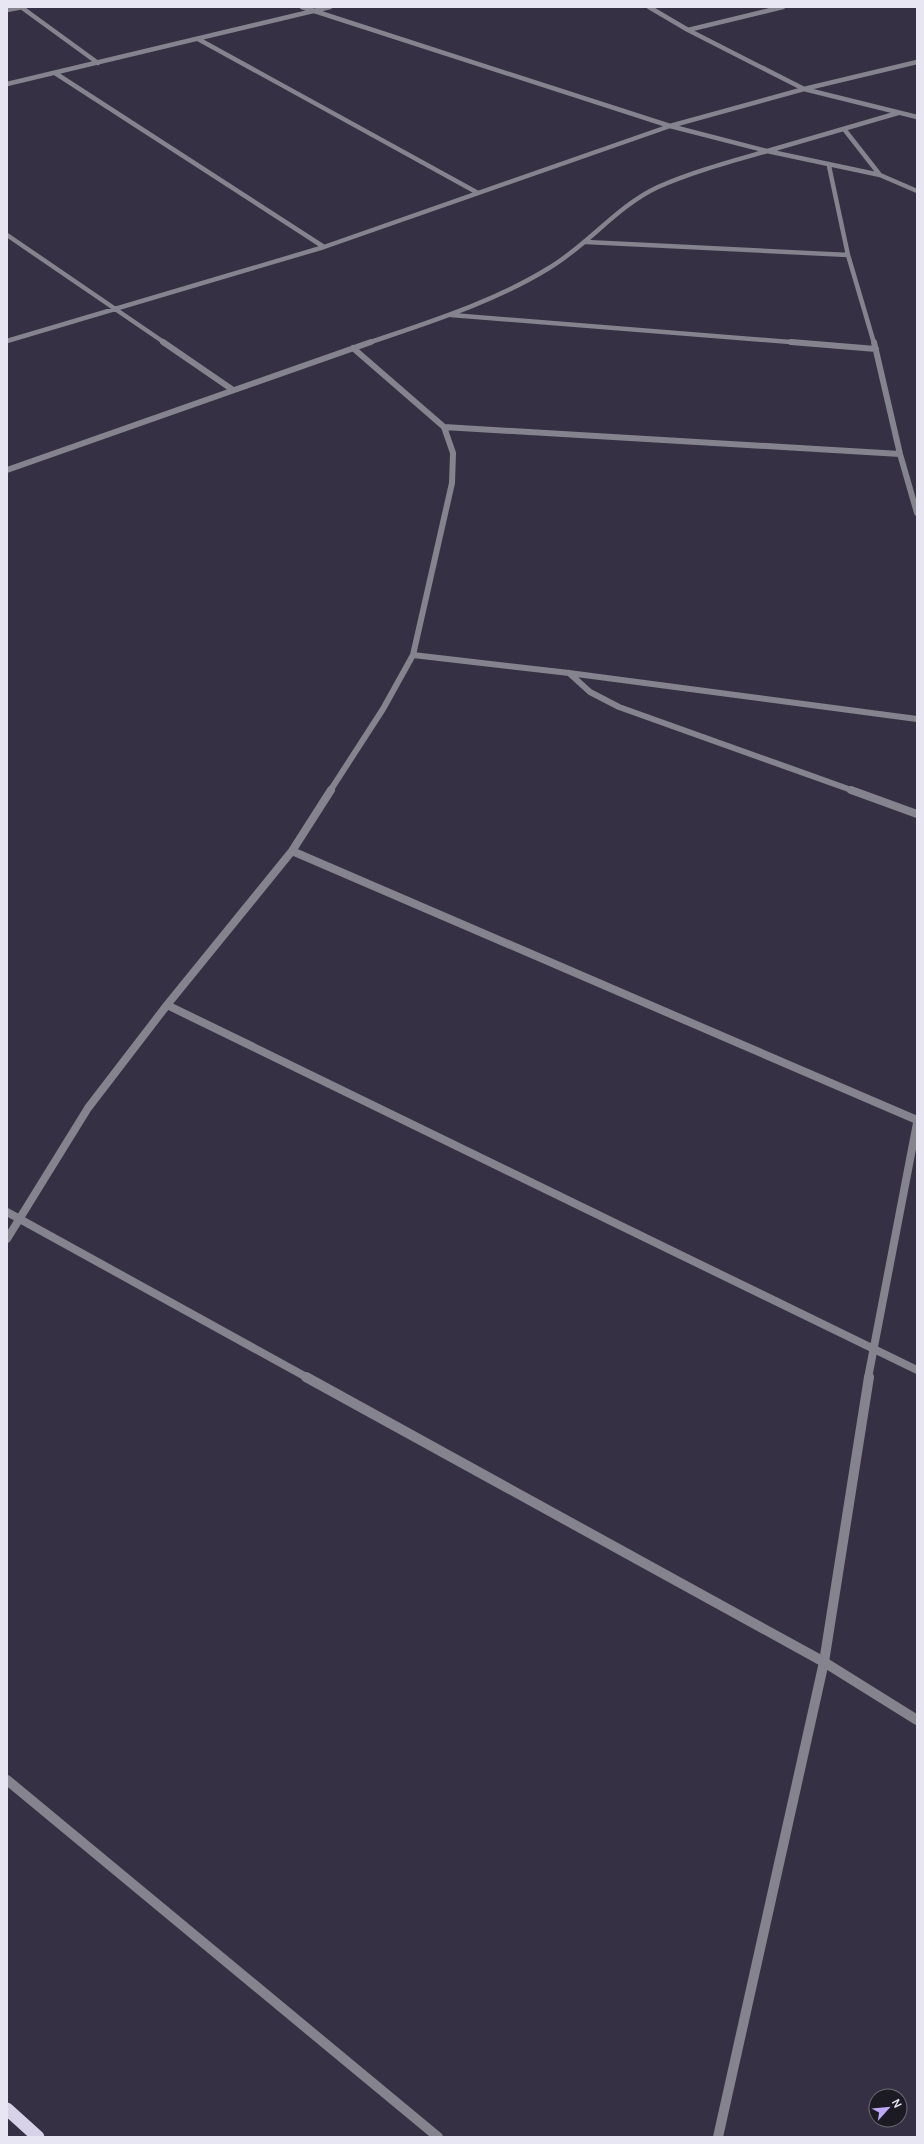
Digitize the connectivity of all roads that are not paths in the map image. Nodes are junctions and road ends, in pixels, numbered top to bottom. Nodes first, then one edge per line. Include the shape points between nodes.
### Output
1 (22, 7) edge
2 (302, 7) edge
3 (330, 7) edge
4 (649, 7) edge
5 (783, 7) edge
6 (7, 10) edge
7 (313, 11) junction
8 (688, 30) junction
9 (198, 39) junction
10 (917, 62) edge
11 (98, 63) junction
12 (55, 73) junction
13 (7, 84) edge
14 (804, 89) junction
15 (898, 113) junction
16 (917, 117) edge
17 (670, 126) junction
18 (844, 129) junction
19 (767, 151) junction
20 (829, 166) junction
21 (880, 175) junction
22 (917, 191) edge
23 (478, 193) junction
24 (7, 235) edge
25 (586, 242) junction
26 (324, 247) junction
27 (848, 255) junction
28 (115, 309) junction
29 (448, 315) junction
30 (7, 342) edge
31 (353, 348) junction
32 (876, 349) junction
33 (233, 390) junction
34 (444, 427) junction
35 (900, 454) junction
36 (7, 470) edge
37 (917, 513) edge
38 (413, 655) junction
39 (569, 673) junction
40 (917, 719) edge
41 (917, 814) edge
42 (292, 851) junction
43 (167, 1005) junction
44 (917, 1120) edge
45 (917, 1124) edge
46 (7, 1212) edge
47 (20, 1219) junction
48 (7, 1239) edge
49 (873, 1348) junction
50 (917, 1370) edge
51 (824, 1662) junction
52 (917, 1720) edge
53 (7, 1780) edge
54 (7, 2109) edge
55 (38, 2137) edge
56 (438, 2137) edge
57 (718, 2137) edge

1 - 6 street
1 - 11 street
2 - 7 street
3 - 7 street
4 - 8 street
5 - 8 street
7 - 9 street
7 - 17 street
8 - 14 street
9 - 11 street
9 - 23 street
10 - 14 street
11 - 12 street
12 - 13 street
12 - 26 street
14 - 15 street
14 - 17 street
15 - 16 street
15 - 18 street
17 - 19 street
17 - 23 street
18 - 19 street
18 - 21 street
19 - 20 street
19 - 25 street via 699,171 657,188 628,207
20 - 21 street
20 - 27 street
21 - 22 street
23 - 26 street
24 - 28 street
25 - 27 street
25 - 29 street via 550,268 522,283
26 - 28 street
27 - 32 street
28 - 30 street
28 - 33 street
29 - 31 street
29 - 32 street
31 - 33 street
31 - 34 street
32 - 35 street
33 - 36 street
34 - 35 street
34 - 38 street via 453,453 452,483
35 - 37 street
38 - 39 street
38 - 42 street via 383,709
39 - 40 street
39 - 41 street via 590,692 619,707
42 - 43 street
42 - 44 street
43 - 47 street via 88,1108
43 - 49 street
45 - 49 street
46 - 47 street
47 - 48 street
47 - 51 street
49 - 50 street
49 - 51 street
51 - 52 street
51 - 57 street
53 - 56 street
54 - 55 main road

